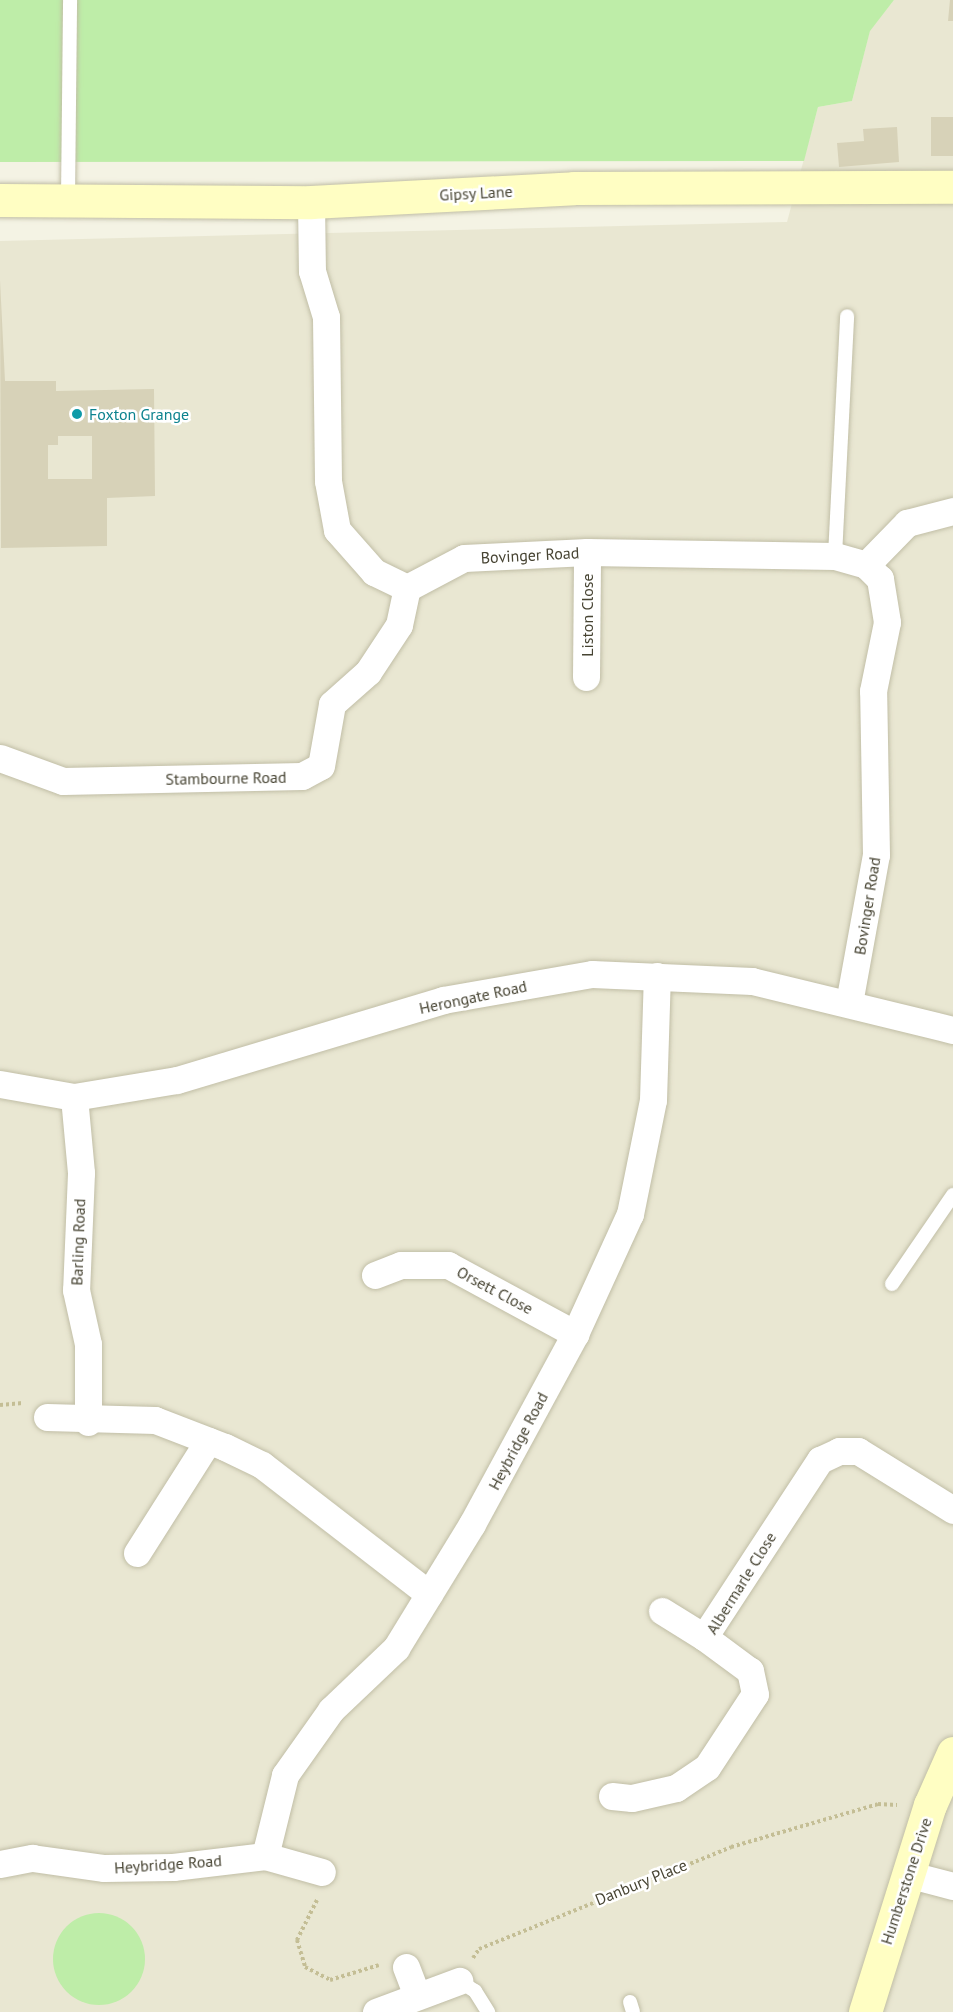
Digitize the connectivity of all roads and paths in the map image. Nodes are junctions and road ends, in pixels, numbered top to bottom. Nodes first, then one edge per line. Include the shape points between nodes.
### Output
1 (70, 0) edge
2 (953, 187) edge
3 (68, 198) junction
4 (0, 200) edge
5 (311, 202) junction
6 (847, 316) dead end
7 (953, 511) edge
8 (587, 552) junction
9 (835, 556) junction
10 (866, 565) junction
11 (406, 588) junction
12 (586, 677) dead end
13 (0, 758) edge
14 (657, 976) junction
15 (849, 1003) junction
16 (953, 1030) edge
17 (0, 1084) edge
18 (74, 1097) junction
19 (953, 1195) edge
20 (375, 1275) dead end
21 (891, 1284) dead end
22 (575, 1334) junction
23 (47, 1417) dead end
24 (88, 1422) junction
25 (208, 1441) junction
26 (953, 1510) edge
27 (137, 1553) dead end
28 (429, 1594) junction
29 (662, 1611) dead end
30 (704, 1637) junction
31 (953, 1753) edge
32 (612, 1796) dead end
33 (930, 1805) junction
34 (265, 1856) junction
35 (0, 1864) edge
36 (322, 1872) joint
37 (907, 1874) junction
38 (953, 1886) edge
39 (406, 1967) joint
40 (459, 1981) junction
41 (417, 1995) junction
42 (376, 2012) edge
43 (488, 2012) edge
44 (865, 2012) edge

1 - 3 lane
2 - 5 street, Gipsy Lane via 574,188
3 - 4 street, Gipsy Lane
3 - 5 street, Gipsy Lane
5 - 11 street via 312,271 326,317 328,481 338,530 374,572
6 - 9 lane
7 - 10 street via 907,523
8 - 9 street, Bovinger Road
8 - 11 street, Bovinger Road via 464,558
8 - 12 street, Liston Close
9 - 10 street, Bovinger Road
10 - 15 street, Bovinger Road via 880,579 887,622 873,692 876,855
11 - 13 street, Stambourne Road via 399,626 368,672 332,704 321,766 302,776 63,781
14 - 15 street, Herongate Road via 752,981
14 - 18 street, Herongate Road via 592,974 443,1000 177,1080
14 - 22 street, Heybridge Road via 653,1100 630,1214
15 - 16 street, Herongate Road
17 - 18 street, Herongate Road
18 - 24 street, Barling Road via 81,1173 76,1290 88,1344
19 - 21 lane
20 - 22 street, Orsett Close via 401,1265 448,1266
22 - 28 street, Heybridge Road
23 - 24 street
24 - 25 street via 155,1420
25 - 27 street
25 - 28 street via 262,1465
26 - 30 street, Albermarle Close via 858,1451 839,1450 820,1460
28 - 34 street, Heybridge Road via 396,1648 331,1710 285,1775
29 - 30 street
30 - 32 street, Albermarle Close via 750,1671 754,1694 707,1767 675,1788 632,1798
31 - 33 street, Humberstone Drive
33 - 37 street, Humberstone Drive
33 - 40 path, Danbury Place via 878,1804 721,1851 479,1949
34 - 35 street, Heybridge Road via 173,1867 104,1868 32,1858
34 - 36 street, Heybridge Road
36 - 39 path via 314,1913 297,1940 305,1967 330,1980 371,1964
37 - 38 street
37 - 44 street, Humberstone Drive
39 - 41 street
40 - 41 street
40 - 43 lane via 475,1991
41 - 42 street

